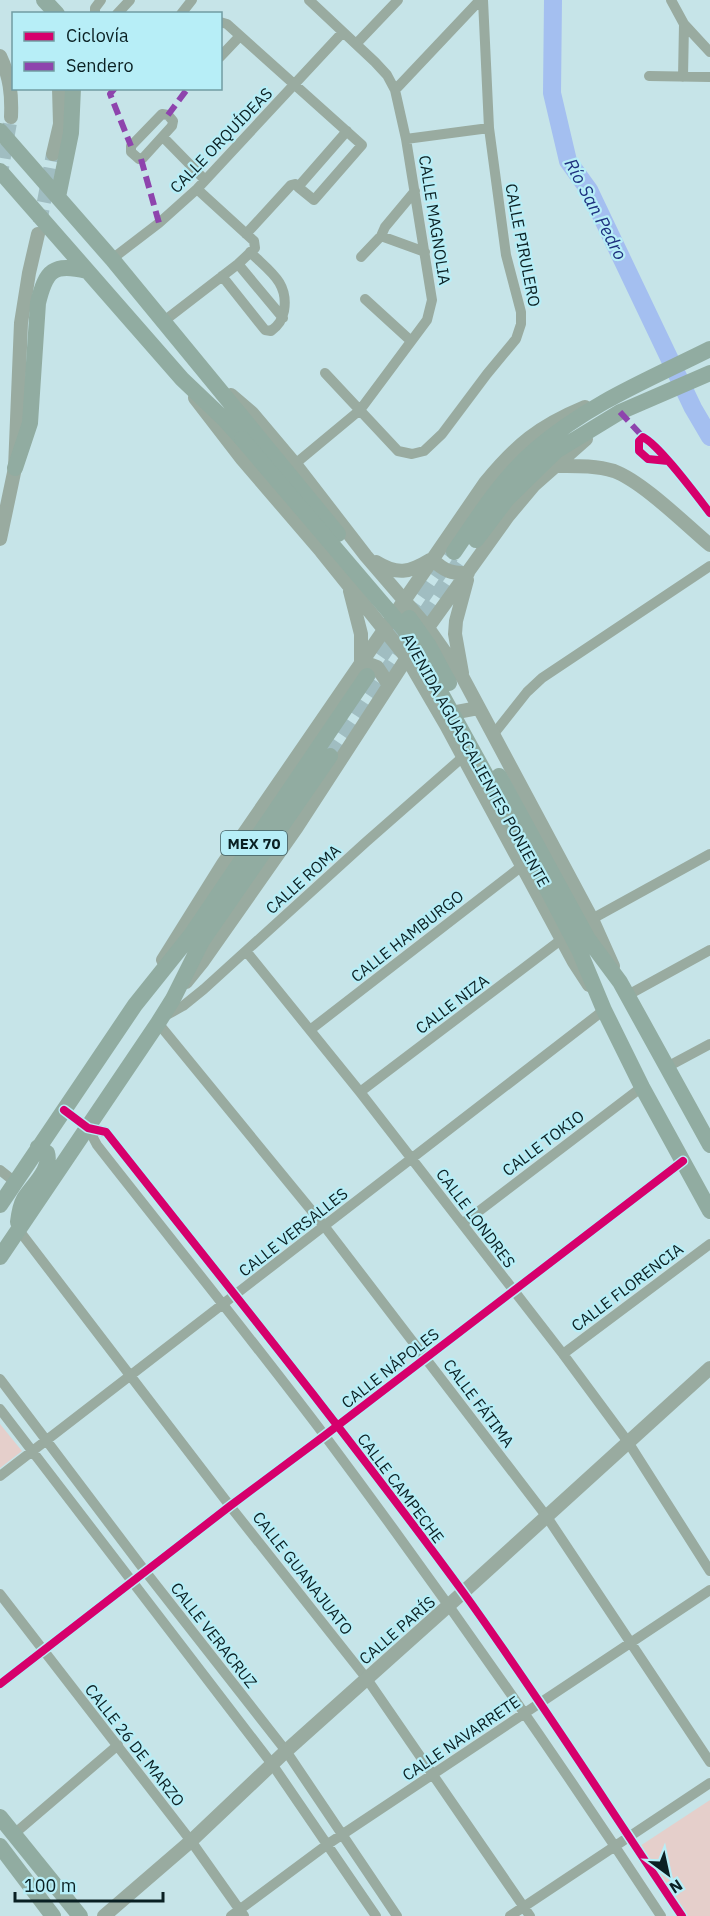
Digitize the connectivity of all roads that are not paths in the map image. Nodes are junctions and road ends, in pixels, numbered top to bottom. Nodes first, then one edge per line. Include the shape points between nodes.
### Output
1 (44, 0) edge
2 (130, 0) edge
3 (192, 0) edge
4 (399, 0) edge
5 (482, 0) edge
6 (671, 0) edge
7 (312, 1) edge
8 (55, 12) edge
9 (119, 12) edge
10 (183, 12) edge
11 (222, 23) edge
12 (684, 24) junction
13 (343, 32) junction
14 (239, 37) junction
15 (356, 44) junction
16 (710, 52) edge
17 (222, 55) edge
18 (0, 56) edge
19 (649, 76) dead end
20 (683, 77) junction
21 (710, 77) edge
22 (294, 84) junction
23 (59, 90) edge
24 (73, 90) edge
25 (395, 90) junction
26 (11, 117) tunnel mouth
27 (489, 128) junction
28 (0, 131) edge
29 (347, 131) junction
30 (163, 137) dead end
31 (406, 139) junction
32 (53, 154) tunnel mouth
33 (0, 171) edge
34 (205, 180) junction
35 (298, 187) junction
36 (196, 189) junction
37 (415, 191) junction
38 (58, 197) junction
39 (38, 234) tunnel mouth
40 (246, 234) junction
41 (381, 236) junction
42 (250, 252) junction
43 (425, 252) junction
44 (361, 257) dead end
45 (112, 259) junction
46 (238, 264) junction
47 (87, 271) junction
48 (222, 276) junction
49 (365, 299) dead end
50 (283, 318) junction
51 (164, 321) junction
52 (411, 341) junction
53 (706, 351) edge
54 (204, 370) junction
55 (325, 373) dead end
56 (710, 373) edge
57 (182, 379) junction
58 (607, 399) junction
59 (360, 410) junction
60 (603, 423) junction
61 (294, 464) junction
62 (554, 466) junction
63 (15, 468) junction
64 (0, 539) edge
65 (710, 545) edge
66 (366, 556) junction
67 (432, 559) junction
68 (462, 561) junction
69 (710, 566) edge
70 (348, 584) junction
71 (405, 601) junction
72 (428, 628) junction
73 (385, 629) junction
74 (407, 658) junction
75 (364, 668) junction
76 (463, 678) junction
77 (389, 686) junction
78 (478, 708) junction
79 (446, 724) junction
80 (493, 735) junction
81 (330, 756) tunnel mouth
82 (464, 756) junction
83 (710, 854) edge
84 (522, 866) junction
85 (592, 919) junction
86 (562, 939) junction
87 (710, 950) edge
88 (246, 951) junction
89 (624, 988) junction
90 (173, 999) junction
91 (601, 1004) junction
92 (159, 1021) junction
93 (310, 1030) junction
94 (710, 1044) edge
95 (668, 1067) junction
96 (642, 1087) junction
97 (360, 1092) junction
98 (64, 1110) junction
99 (88, 1128) junction
100 (709, 1141) edge
101 (38, 1147) junction
102 (412, 1159) junction
103 (683, 1161) junction
104 (0, 1170) edge
105 (15, 1182) junction
106 (0, 1205) edge
107 (710, 1211) edge
108 (462, 1224) junction
109 (325, 1227) junction
110 (18, 1229) junction
111 (710, 1244) edge
112 (0, 1257) edge
113 (513, 1291) junction
114 (235, 1295) junction
115 (222, 1305) junction
116 (563, 1354) junction
117 (426, 1358) junction
118 (710, 1368) edge
119 (131, 1375) junction
120 (0, 1378) edge
121 (0, 1409) edge
122 (338, 1426) junction
123 (324, 1436) junction
124 (47, 1440) junction
125 (628, 1442) junction
126 (33, 1451) junction
127 (0, 1476) edge
128 (230, 1506) junction
129 (547, 1517) junction
130 (145, 1571) junction
131 (710, 1571) edge
132 (132, 1581) junction
133 (710, 1590) edge
134 (463, 1593) junction
135 (0, 1594) edge
136 (448, 1606) junction
137 (632, 1643) junction
138 (44, 1651) junction
139 (367, 1679) junction
140 (0, 1684) edge
141 (540, 1704) junction
142 (525, 1713) junction
143 (118, 1745) junction
144 (286, 1751) junction
145 (710, 1762) edge
146 (272, 1764) junction
147 (434, 1775) junction
148 (710, 1783) edge
149 (0, 1805) edge
150 (7, 1826) edge
151 (343, 1834) junction
152 (628, 1837) junction
153 (191, 1841) junction
154 (328, 1844) junction
155 (0, 1846) edge
156 (615, 1846) junction
157 (527, 1911) edge
158 (238, 1914) edge
159 (53, 1916) edge
160 (80, 1916) edge
161 (104, 1916) edge
162 (376, 1916) edge
163 (397, 1916) edge
164 (510, 1916) edge
165 (661, 1916) edge
166 (682, 1916) edge

1 - 8 main road
2 - 9 street
3 - 10 street
4 - 15 street
5 - 25 street
5 - 27 street, CALLE PIRULERO
6 - 12 street
7 - 13 street, CALLE MAGNOLIA
11 - 14 street
12 - 16 street
12 - 20 street
13 - 15 street, CALLE MAGNOLIA
13 - 22 street, CALLE ORQUÍDEAS
14 - 17 street
14 - 22 street
15 - 25 street, CALLE MAGNOLIA via 387,75
18 - 26 street via 8,74
19 - 20 street
20 - 21 street
22 - 29 street
22 - 34 street, CALLE ORQUÍDEAS
23 - 32 street via 60,124
24 - 38 main road via 71,133
25 - 31 street, CALLE MAGNOLIA
27 - 31 street
27 - 59 street, CALLE PIRULERO via 506,255 521,312 516,339 442,434 424,451 398,451
28 - 38 main road, AVENIDA AGUASCALIENTES PONIENTE
29 - 35 street
29 - 35 street via 362,145 314,200
30 - 34 street
31 - 37 street, CALLE MAGNOLIA
33 - 47 main road, AVENIDA AGUASCALIENTES PONIENTE
34 - 36 street, CALLE ORQUÍDEAS
35 - 40 street via 291,185
36 - 40 street
36 - 45 street, CALLE ORQUÍDEAS
37 - 41 street
37 - 43 street, CALLE MAGNOLIA
38 - 45 main road, AVENIDA AGUASCALIENTES PONIENTE
39 - 63 street via 21,323
40 - 42 street via 255,245
41 - 43 street
41 - 44 street
42 - 46 street
42 - 50 street via 284,289
43 - 52 street, CALLE MAGNOLIA via 432,300 426,320
45 - 51 main road, AVENIDA AGUASCALIENTES PONIENTE
46 - 48 street
46 - 50 street
47 - 57 main road, AVENIDA AGUASCALIENTES PONIENTE
47 - 63 main road via 62,267 47,275 42,284 30,423
48 - 50 street via 265,330 271,331
48 - 51 street
49 - 52 street
51 - 54 main road, AVENIDA AGUASCALIENTES PONIENTE
52 - 59 street, CALLE MAGNOLIA
53 - 58 main road, MEX 70
54 - 61 street, AVENIDA AGUASCALIENTES PONIENTE via 252,413
54 - 89 main road, AVENIDA AGUASCALIENTES PONIENTE, bridge via 429,646 588,939
55 - 59 street
56 - 60 main road, MEX 70
57 - 70 street, AVENIDA AGUASCALIENTES PONIENTE via 242,459
57 - 91 main road, AVENIDA AGUASCALIENTES PONIENTE, bridge via 224,419 404,629 520,837 579,950
58 - 67 street, MEX 70 via 565,415 520,446 485,483
58 - 68 main road, MEX 70 via 534,450 497,491
59 - 61 street, CALLE MAGNOLIA
60 - 62 street, MEX 70
60 - 68 main road, MEX 70 via 556,450 532,473 507,499
61 - 66 street, AVENIDA AGUASCALIENTES PONIENTE
62 - 65 street via 595,467 634,481
62 - 68 street, MEX 70
63 - 64 street
66 - 67 street via 398,572
66 - 70 street via 372,580 363,588
66 - 71 street, AVENIDA AGUASCALIENTES PONIENTE
67 - 68 street via 455,574
67 - 71 street, MEX 70
68 - 72 street, MEX 70
68 - 76 street via 455,634
69 - 80 street via 542,678
70 - 73 street, AVENIDA AGUASCALIENTES PONIENTE
70 - 75 street via 361,634
71 - 72 street, AVENIDA AGUASCALIENTES PONIENTE
71 - 73 street, MEX 70
72 - 74 street, MEX 70
72 - 76 street, AVENIDA AGUASCALIENTES PONIENTE
73 - 74 street, AVENIDA AGUASCALIENTES PONIENTE
73 - 75 street, MEX 70
74 - 77 street, MEX 70
74 - 79 street, AVENIDA AGUASCALIENTES PONIENTE
75 - 77 street via 378,667
75 - 98 main road, MEX 70 via 191,935 135,1005
76 - 78 street, AVENIDA AGUASCALIENTES PONIENTE
77 - 90 street, MEX 70 via 290,837
78 - 79 street via 457,712
78 - 80 street, AVENIDA AGUASCALIENTES PONIENTE
79 - 82 street, AVENIDA AGUASCALIENTES PONIENTE
80 - 85 street, AVENIDA AGUASCALIENTES PONIENTE
81 - 90 main road, MEX 70 via 202,941
82 - 84 street, AVENIDA AGUASCALIENTES PONIENTE
82 - 88 street, CALLE ROMA
83 - 85 street
84 - 86 street, AVENIDA AGUASCALIENTES PONIENTE
84 - 93 street, CALLE HAMBURGO
85 - 89 street, AVENIDA AGUASCALIENTES PONIENTE
86 - 91 street, AVENIDA AGUASCALIENTES PONIENTE
86 - 97 street, CALLE NIZA
87 - 89 street
88 - 92 street, CALLE ROMA via 183,1006
88 - 93 street, CALLE LONDRES
89 - 95 main road, AVENIDA AGUASCALIENTES PONIENTE
90 - 92 main road, MEX 70
91 - 96 main road, AVENIDA AGUASCALIENTES PONIENTE
91 - 102 street, CALLE VERSALLES
92 - 99 main road, MEX 70
92 - 109 street, CALLE FÁTIMA
93 - 97 street, CALLE LONDRES
94 - 95 street
95 - 100 main road, AVENIDA AGUASCALIENTES PONIENTE
96 - 103 main road, AVENIDA AGUASCALIENTES PONIENTE
96 - 108 street, CALLE TOKIO
97 - 102 street, CALLE LONDRES
98 - 99 street, CALLE CAMPECHE
98 - 101 main road, MEX 70
99 - 110 main road, MEX 70
99 - 114 street, CALLE CAMPECHE via 106,1132
99 - 115 street, CALLE CAMPECHE via 97,1145
101 - 105 main road, MEX 70
101 - 110 main road via 47,1153 48,1164 24,1199
102 - 108 street, CALLE LONDRES
102 - 109 street, CALLE VERSALLES
103 - 107 main road, AVENIDA AGUASCALIENTES PONIENTE
103 - 113 street, CALLE NÁPOLES
104 - 105 street
105 - 106 main road, MEX 70
108 - 113 street, CALLE LONDRES
109 - 114 street, CALLE VERSALLES
109 - 117 street, CALLE FÁTIMA
110 - 112 main road, MEX 70
110 - 119 street, CALLE GUANAJUATO
111 - 116 street, CALLE FLORENCIA
113 - 116 street, CALLE LONDRES
113 - 117 street, CALLE NÁPOLES
114 - 115 street, CALLE VERSALLES
114 - 122 street, CALLE CAMPECHE
115 - 119 street, CALLE VERSALLES
115 - 123 street, CALLE CAMPECHE
116 - 125 street, CALLE LONDRES
117 - 122 street, CALLE NÁPOLES
117 - 129 street, CALLE FÁTIMA
118 - 125 street, CALLE PARÍS
119 - 124 street, CALLE VERSALLES
119 - 128 street, CALLE GUANAJUATO
120 - 124 street, CALLE VERACRUZ
121 - 126 street, CALLE VERACRUZ
122 - 123 street, CALLE NÁPOLES
122 - 134 street, CALLE CAMPECHE
123 - 128 street, CALLE NÁPOLES
123 - 136 street, CALLE CAMPECHE
124 - 126 street, CALLE VERSALLES
124 - 130 street, CALLE VERACRUZ
125 - 129 street, CALLE PARÍS
125 - 131 street, CALLE LONDRES
126 - 127 street, CALLE VERSALLES
126 - 132 street, CALLE VERACRUZ
128 - 130 street, CALLE NÁPOLES
128 - 139 street, CALLE GUANAJUATO
129 - 134 street, CALLE PARÍS
129 - 137 street, CALLE FÁTIMA
130 - 132 street, CALLE NÁPOLES
130 - 144 street, CALLE VERACRUZ
132 - 138 street, CALLE NÁPOLES
132 - 146 street, CALLE VERACRUZ
133 - 137 street, CALLE NAVARRETE
134 - 136 street, CALLE PARÍS
134 - 141 street, CALLE CAMPECHE
135 - 138 street, CALLE 26 DE MARZO
136 - 139 street, CALLE PARÍS
136 - 142 street, CALLE CAMPECHE
137 - 141 street, CALLE NAVARRETE
137 - 145 street, CALLE FÁTIMA
138 - 140 street, CALLE NÁPOLES
138 - 143 street, CALLE 26 DE MARZO
139 - 144 street, CALLE PARÍS
139 - 147 street, CALLE GUANAJUATO
141 - 142 street, CALLE NAVARRETE
141 - 152 street, CALLE CAMPECHE
142 - 147 street, CALLE NAVARRETE
142 - 156 street, CALLE CAMPECHE
143 - 150 street
143 - 153 street, CALLE 26 DE MARZO
144 - 146 street, CALLE PARÍS
144 - 151 street, CALLE VERACRUZ
146 - 153 street, CALLE PARÍS
146 - 154 street, CALLE VERACRUZ
147 - 151 street, CALLE NAVARRETE
147 - 157 street, CALLE GUANAJUATO
148 - 152 street
149 - 150 street
150 - 160 main road
151 - 154 street, CALLE NAVARRETE
151 - 163 street, CALLE VERACRUZ
152 - 156 street
152 - 166 street, CALLE CAMPECHE
153 - 158 street, CALLE 26 DE MARZO
153 - 161 street, CALLE PARÍS
154 - 158 street, CALLE NAVARRETE
154 - 162 street, CALLE VERACRUZ
155 - 159 main road
156 - 157 street
156 - 165 street, CALLE CAMPECHE
157 - 164 street

